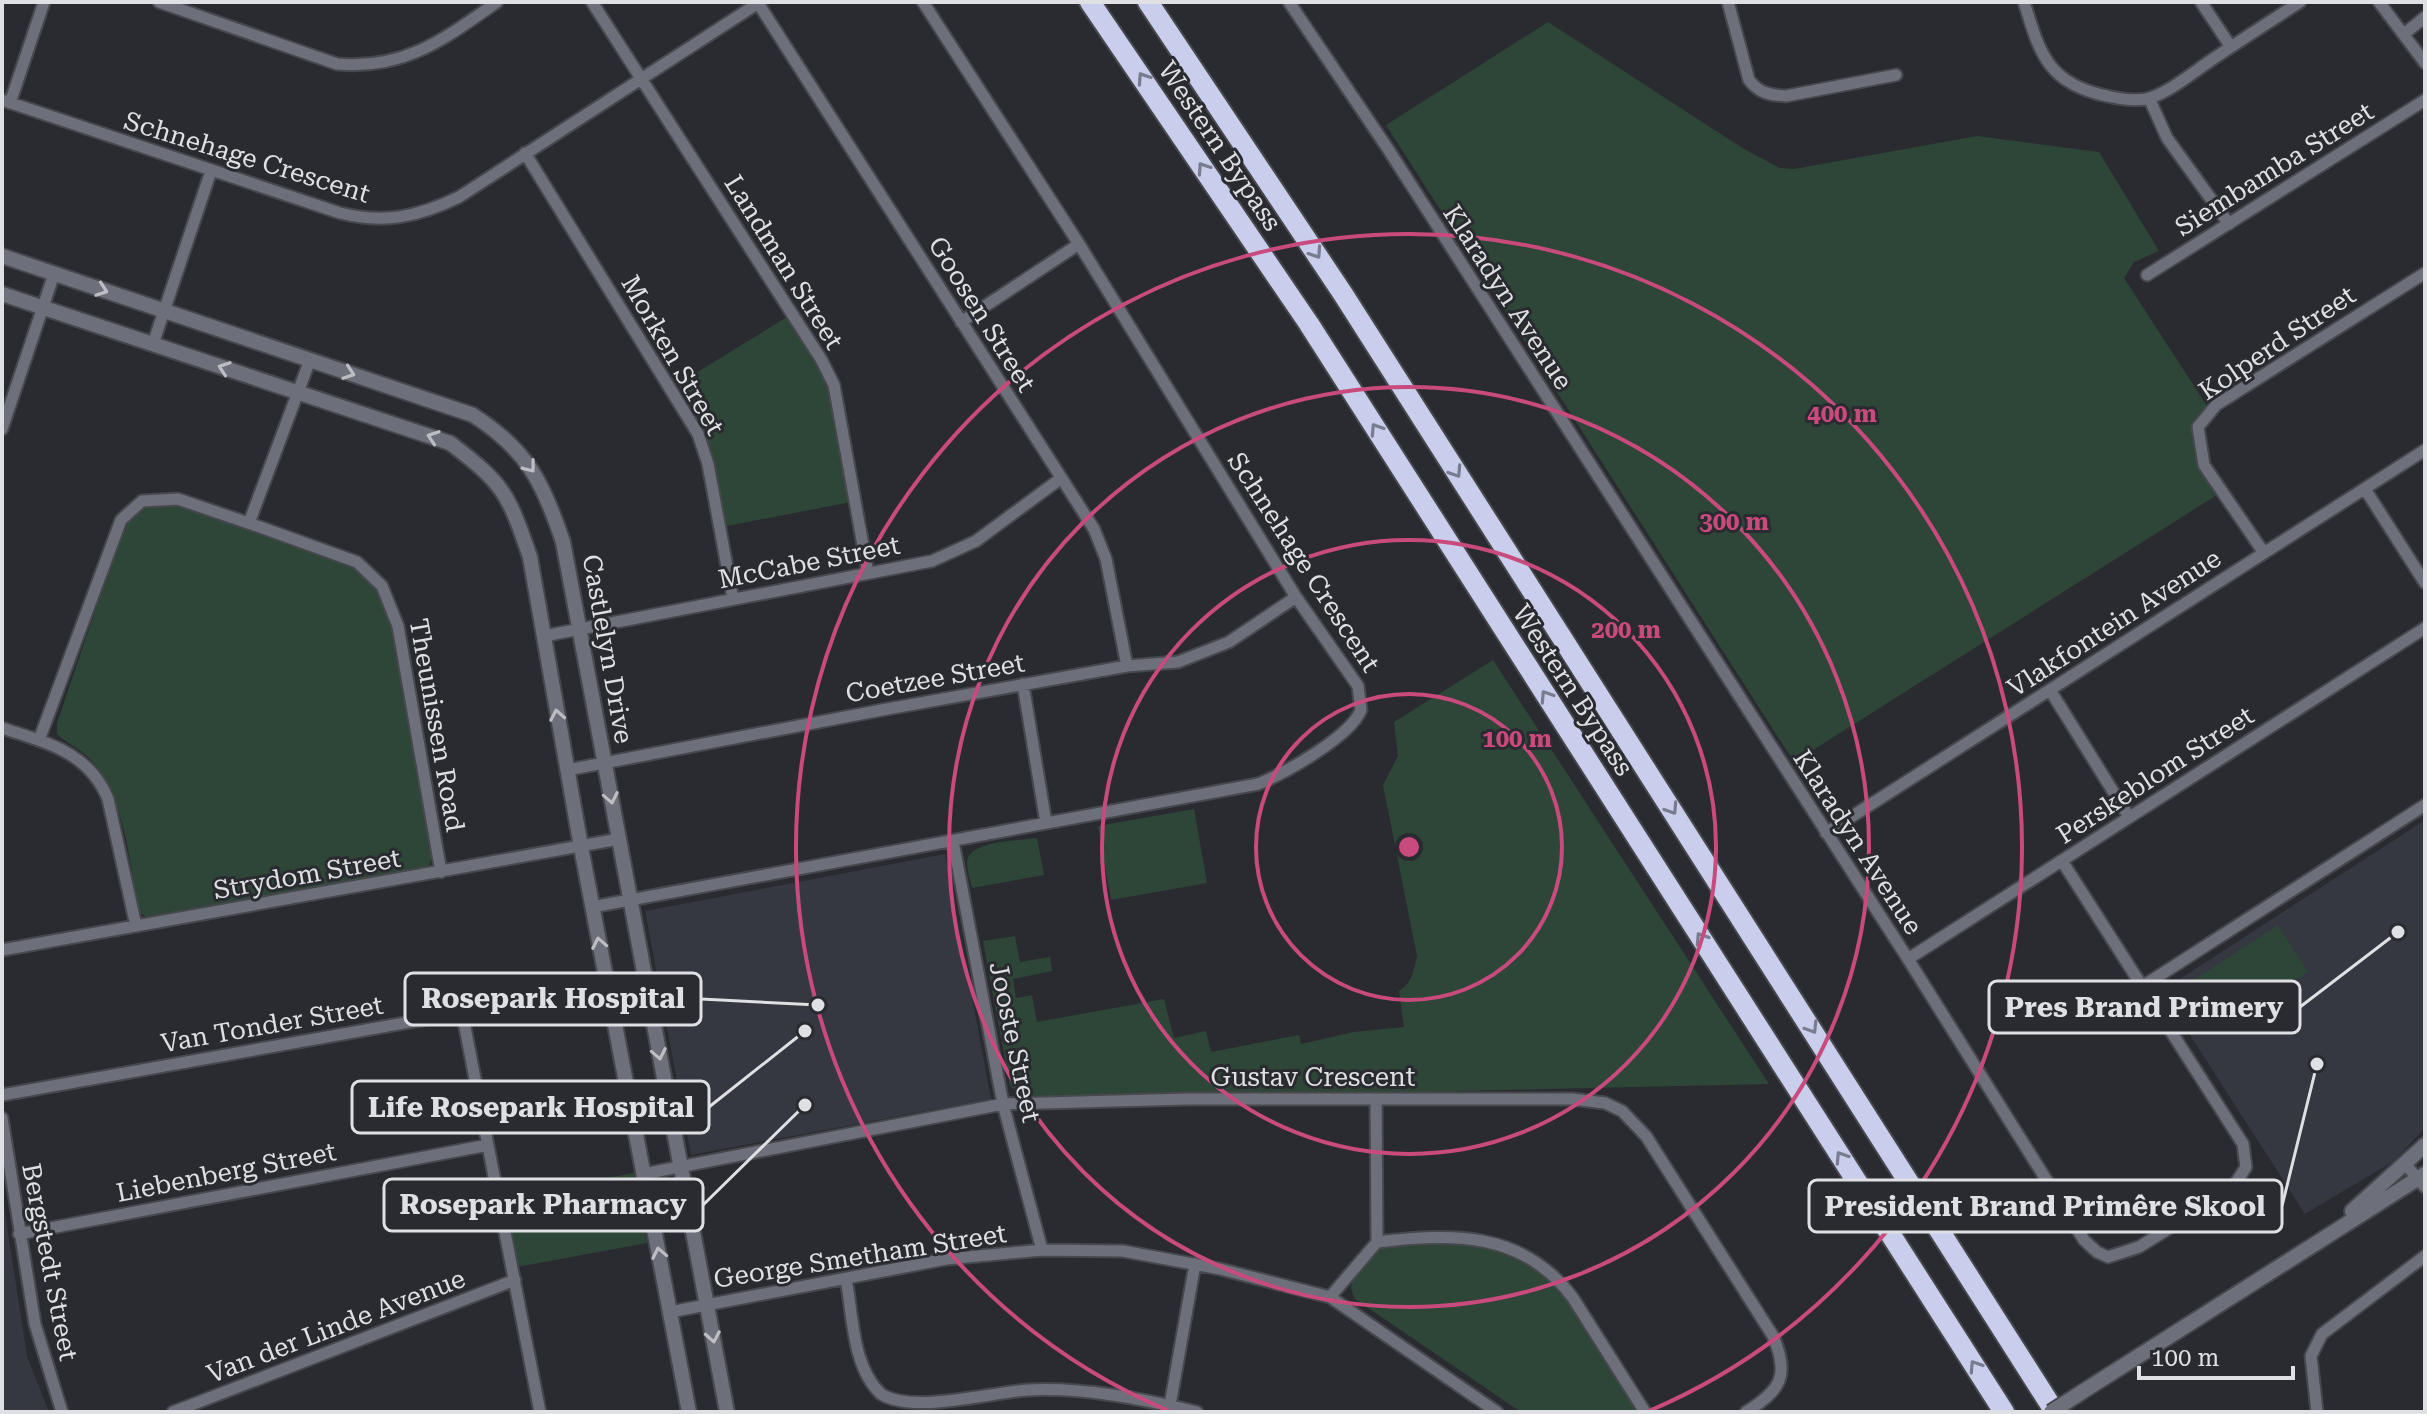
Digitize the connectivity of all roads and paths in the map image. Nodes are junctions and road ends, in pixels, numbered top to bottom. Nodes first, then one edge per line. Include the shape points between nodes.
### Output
1 (44, 2) edge
2 (159, 2) edge
3 (497, 2) edge
4 (592, 2) edge
5 (923, 2) edge
6 (1090, 2) edge
7 (1148, 2) edge
8 (1289, 2) edge
9 (1728, 2) edge
10 (2024, 2) edge
11 (2201, 2) edge
12 (2300, 2) edge
13 (2379, 2) edge
14 (759, 3) edge
15 (185, 6) edge
16 (2425, 17) edge
17 (2404, 34) junction
18 (2231, 47) junction
19 (2425, 63) edge
20 (1896, 75) dead end
21 (640, 77) junction
22 (2149, 98) junction
23 (2425, 100) edge
24 (6, 102) edge
25 (525, 153) junction
26 (211, 171) junction
27 (2229, 224) junction
28 (1079, 244) junction
29 (2, 256) edge
30 (2425, 273) edge
31 (54, 274) junction
32 (2147, 275) dead end
33 (2, 294) edge
34 (43, 307) junction
35 (164, 311) junction
36 (961, 322) junction
37 (153, 344) junction
38 (310, 360) junction
39 (298, 393) junction
40 (2, 429) edge
41 (2425, 450) edge
42 (1060, 479) junction
43 (2365, 489) junction
44 (249, 523) junction
45 (2264, 553) junction
46 (868, 573) junction
47 (2425, 583) edge
48 (1296, 597) junction
49 (733, 599) junction
50 (2425, 628) edge
51 (581, 629) junction
52 (544, 636) junction
53 (1127, 666) junction
54 (1023, 684) junction
55 (2050, 690) junction
56 (2, 728) edge
57 (39, 740) junction
58 (604, 764) junction
59 (567, 770) junction
60 (2425, 805) edge
61 (2129, 817) junction
62 (1046, 823) junction
63 (1826, 833) junction
64 (619, 839) junction
65 (953, 841) junction
66 (581, 847) junction
67 (2062, 861) junction
68 (441, 872) junction
69 (630, 901) junction
70 (592, 907) junction
71 (136, 926) junction
72 (2, 950) edge
73 (1908, 959) junction
74 (645, 980) junction
75 (607, 985) junction
76 (2143, 986) junction
77 (462, 1012) junction
78 (2, 1095) edge
79 (1376, 1099) junction
80 (1003, 1104) junction
81 (2, 1118) edge
82 (488, 1145) junction
83 (2425, 1145) edge
84 (2406, 1165) junction
85 (681, 1167) junction
86 (643, 1174) junction
87 (2423, 1179) edge
88 (19, 1234) junction
89 (1377, 1242) junction
90 (1042, 1250) junction
91 (2425, 1256) edge
92 (2284, 1261) junction
93 (1195, 1264) junction
94 (846, 1279) junction
95 (515, 1280) junction
96 (1330, 1297) junction
97 (707, 1304) junction
98 (670, 1312) junction
99 (1169, 1409) edge
100 (62, 1412) edge
101 (173, 1412) edge
102 (540, 1412) edge
103 (689, 1412) edge
104 (727, 1412) edge
105 (1197, 1412) edge
106 (1497, 1412) edge
107 (1645, 1412) edge
108 (1746, 1412) edge
109 (2004, 1412) edge
110 (2053, 1412) edge
111 (2317, 1412) edge

1 - 24 street
2 - 15 street
3 - 15 street via 412,56 365,67 337,64
4 - 21 street, Landman Street
5 - 28 street, Schnehage Crescent
109 -> 6 highway, Western Bypass via 1309,324
7 -> 110 highway, Western Bypass via 1343,294
8 - 63 street, Klaradyn Avenue
9 - 20 street via 1743,64 1756,89 1786,96
10 - 22 street via 2038,48 2069,83 2111,97
11 - 18 street
12 - 18 street
13 - 17 street
14 - 21 street, Schnehage Crescent
14 - 36 street, Goosen Street
16 - 17 street
17 - 19 street
18 - 22 street
21 - 25 street, Schnehage Crescent
21 - 46 street, Landman Street via 834,385
22 - 27 street via 2167,138
23 - 27 street, Siembamba Street
24 - 26 street, Schnehage Crescent
25 - 26 street, Schnehage Crescent via 459,197 391,219 340,213
25 - 49 street, Morken Street via 698,434
26 - 35 street
27 - 32 street, Siembamba Street
28 - 36 street
28 - 48 street, Schnehage Crescent
29 - 31 street, Castlelyn Drive
30 - 45 street, Kolperd Street via 2216,405 2198,427 2204,465
31 - 34 street
31 -> 35 street, Castlelyn Drive
33 - 34 street
34 - 37 street
34 - 40 street
35 - 37 street
35 - 38 street, Castlelyn Drive
36 - 42 street, Goosen Street
39 -> 37 street
38 - 39 street
38 -> 51 street, Castlelyn Drive via 473,415 514,447 547,492
39 - 44 street
52 -> 39 street via 530,557 499,483 450,443
41 - 43 street, Vlakfontein Avenue
42 - 46 street, McCabe Street via 955,553
42 - 53 street, Goosen Street via 1094,529 1106,559
43 - 45 street, Vlakfontein Avenue
43 - 47 street
44 - 57 street, Theunissen Road via 178,499 142,501 128,510
44 - 68 street, Theunissen Road via 357,562 388,596 398,626
45 - 55 street, Vlakfontein Avenue
46 - 49 street, McCabe Street
48 - 53 street, Coetzee Street via 1208,652 1178,662
48 - 62 street, Schnehage Crescent via 1362,694 1358,718 1349,727 1281,775 1258,784
49 - 51 street, McCabe Street
50 - 61 street, Perskeblom Street
51 - 52 street, McCabe Street
51 - 58 street, Castlelyn Drive
59 -> 52 street
53 - 54 street, Coetzee Street
54 - 58 street, Coetzee Street
54 - 62 street
55 - 61 street
55 - 63 street, Vlakfontein Avenue
56 - 57 street
57 - 71 street via 82,759 101,781
58 - 59 street, Coetzee Street
58 -> 64 street, Castlelyn Drive
59 - 66 street
60 - 76 street
61 - 67 street, Perskeblom Street
62 - 65 street, Schnehage Crescent
63 - 73 street, Klaradyn Avenue
64 - 66 street, Strydom Street
64 - 69 street, Castlelyn Drive
65 - 69 street, Schnehage Crescent
65 - 80 street, Jooste Street
66 - 68 street, Strydom Street
66 - 70 street
67 - 73 street, Perskeblom Street
67 - 76 street, Klaradyn Avenue
68 - 71 street, Strydom Street
69 - 70 street, Schnehage Crescent
69 - 74 street, Castlelyn Drive
75 -> 70 street
71 - 72 street, Strydom Street
73 - 76 street, Klaradyn Avenue via 2084,1240 2108,1257 2139,1247 2232,1189 2246,1167 2243,1144
74 - 75 street, Van Tonder Street
74 -> 85 street, Castlelyn Drive
75 - 77 street, Van Tonder Street
75 - 86 street
77 - 78 street, Van Tonder Street
77 - 82 street
79 - 80 street, Gustav Crescent
79 - 89 street
79 - 108 street, Gustav Crescent via 1572,1099 1605,1103 1635,1122 1780,1354 1779,1384 1770,1397
80 - 85 street, Gustav Crescent
80 - 90 street, Jooste Street
81 - 88 street, Bergstedt Street
82 - 88 street, Liebenberg Street
82 - 95 street
83 - 84 street
84 - 87 street
84 - 92 street
85 - 86 street, Gustav Crescent
85 - 97 street, Castlelyn Drive
98 -> 86 street
87 - 92 street
88 - 100 street, Bergstedt Street via 40,1346
89 - 96 street
89 - 107 street via 1490,1241 1532,1257 1560,1280
90 - 93 street, George Smetham Street via 1123,1251
90 - 94 street, George Smetham Street via 946,1259
91 - 111 street via 2322,1334 2311,1356
92 - 110 street, bridge
93 - 96 street, George Smetham Street
93 - 99 street
94 - 97 street, George Smetham Street
94 - 99 street via 862,1365 873,1385 896,1404 924,1407 1050,1390
95 - 101 street, Van der Linde Avenue
95 - 102 street
96 - 106 street, George Smetham Street
97 - 98 street, George Smetham Street
97 -> 104 street, Castlelyn Drive
98 - 103 street
99 - 105 street

